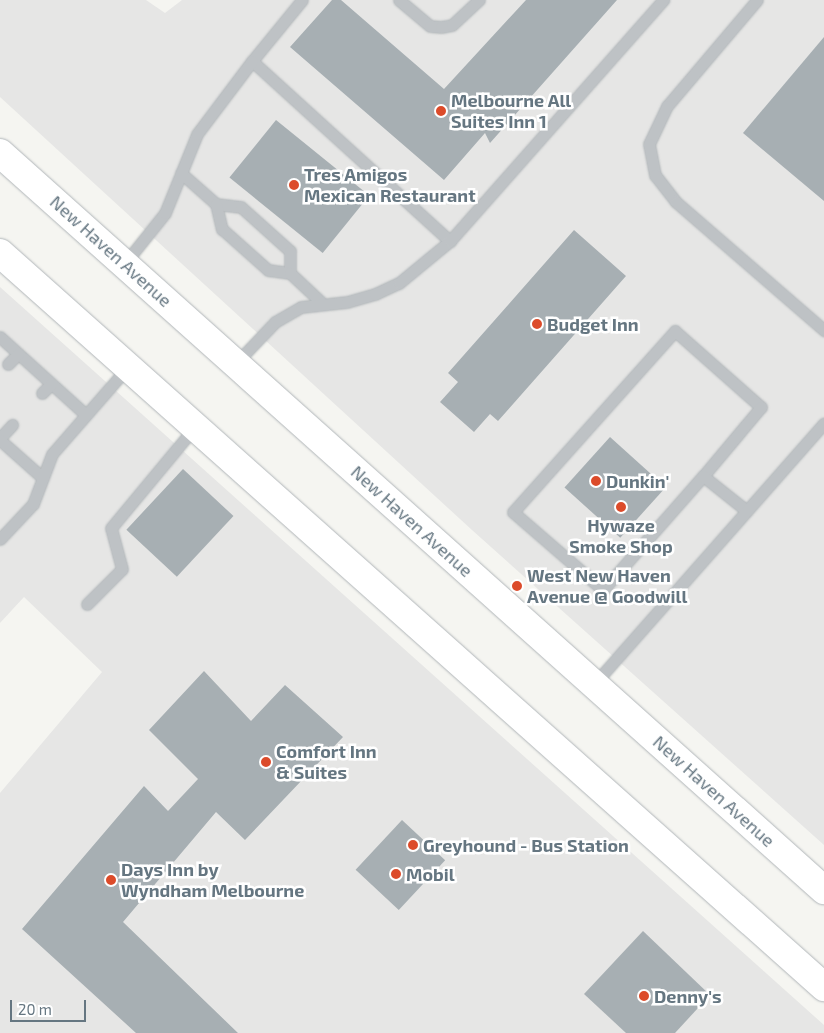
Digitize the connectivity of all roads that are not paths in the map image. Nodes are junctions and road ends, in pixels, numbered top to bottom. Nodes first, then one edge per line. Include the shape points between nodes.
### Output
1 (302, 0) edge
2 (398, 0) edge
3 (479, 0) edge
4 (663, 0) edge
5 (757, 0) edge
6 (252, 61) junction
7 (0, 153) edge
8 (182, 173) junction
9 (216, 204) junction
10 (450, 241) junction
11 (0, 253) edge
12 (125, 263) junction
13 (290, 273) junction
14 (322, 302) junction
15 (824, 330) edge
16 (0, 337) edge
17 (18, 354) junction
18 (236, 363) junction
19 (8, 364) dead end
20 (128, 367) junction
21 (51, 384) junction
22 (42, 393) dead end
23 (86, 415) junction
24 (824, 423) edge
25 (12, 426) dead end
26 (195, 427) junction
27 (0, 439) edge
28 (704, 476) junction
29 (43, 478) junction
30 (747, 511) junction
31 (0, 539) edge
32 (88, 604) dead end
33 (595, 684) junction
34 (824, 890) edge
35 (824, 987) edge

1 - 6 lane
2 - 3 lane via 430,26 441,27 452,25
4 - 10 lane
5 - 15 lane via 667,106 649,144 656,175 676,202
6 - 8 lane via 197,134
6 - 10 lane
7 - 12 main road, New Haven Avenue
8 - 9 lane
8 - 12 lane via 165,213
9 - 13 lane via 222,228 268,270
9 - 13 lane via 242,208 290,252
10 - 14 lane via 399,283 347,302
11 - 20 main road
12 - 18 main road, New Haven Avenue
13 - 14 lane
14 - 18 lane via 301,307 275,322
16 - 17 lane
17 - 19 lane
17 - 21 lane
18 - 33 main road, New Haven Avenue
20 - 23 lane
20 - 26 main road
21 - 22 lane
21 - 23 lane
23 - 29 lane via 52,454
24 - 30 lane
25 - 27 lane
26 - 32 lane via 111,528 122,569
26 - 35 main road
27 - 29 lane
28 - 28 lane via 762,407 675,331 513,512 603,590
28 - 30 lane
29 - 31 lane via 33,504
30 - 33 lane
33 - 34 main road, New Haven Avenue

